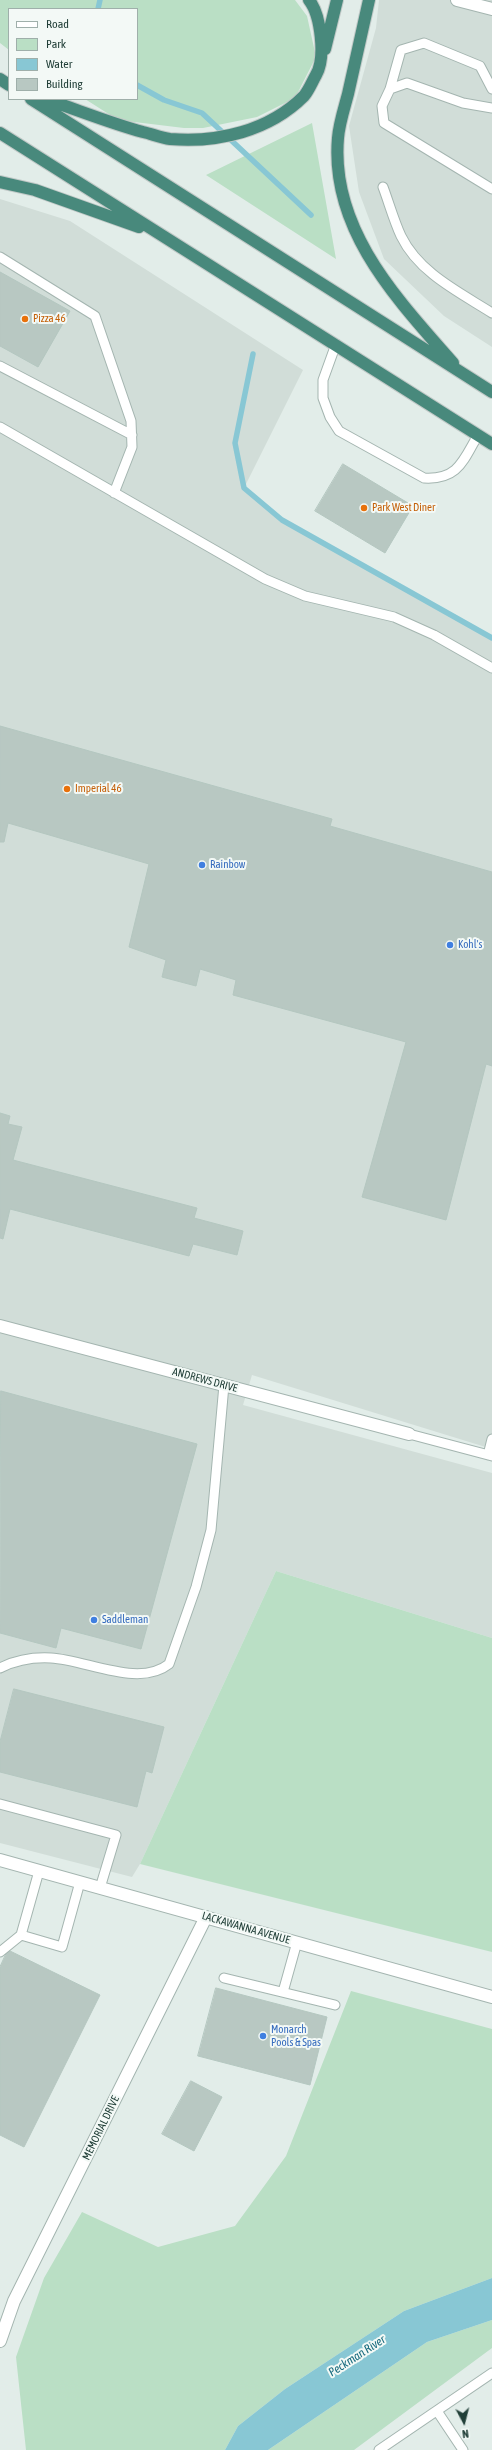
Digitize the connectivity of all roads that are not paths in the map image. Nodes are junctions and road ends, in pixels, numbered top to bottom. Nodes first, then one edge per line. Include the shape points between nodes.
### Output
1 (309, 0) edge
2 (337, 0) edge
3 (370, 0) edge
4 (457, 0) edge
5 (492, 9) edge
6 (320, 68) junction
7 (390, 89) junction
8 (492, 90) edge
9 (33, 100) edge
10 (48, 100) edge
11 (492, 108) edge
12 (0, 133) edge
13 (0, 182) edge
14 (383, 187) dead end
15 (492, 189) edge
16 (160, 235) junction
17 (0, 258) edge
18 (492, 313) edge
19 (336, 344) junction
20 (0, 366) edge
21 (461, 373) junction
22 (492, 392) edge
23 (0, 427) edge
24 (478, 434) junction
25 (132, 436) junction
26 (492, 444) edge
27 (114, 493) junction
28 (492, 668) edge
29 (0, 1326) edge
30 (224, 1385) junction
31 (409, 1434) joint
32 (492, 1439) edge
33 (490, 1456) edge
34 (0, 1668) edge
35 (0, 1804) edge
36 (0, 1860) edge
37 (39, 1870) junction
38 (80, 1882) junction
39 (100, 1888) junction
40 (206, 1917) junction
41 (21, 1934) junction
42 (297, 1942) junction
43 (0, 1952) edge
44 (224, 1978) dead end
45 (283, 1992) junction
46 (492, 1997) edge
47 (336, 2005) dead end
48 (0, 2341) edge
49 (492, 2373) edge
50 (437, 2411) junction
51 (379, 2450) edge
52 (463, 2450) edge

1 - 6 highway via 316,8 320,30
2 - 6 highway
3 - 21 highway via 338,138 340,186 354,226 374,267 398,300
4 - 5 street
6 - 10 highway via 305,95 280,115 260,127 239,134 205,139 168,138 126,127
7 - 8 lane via 401,50 424,43 480,66
7 - 11 lane via 407,83 463,103
7 - 15 lane via 382,106 384,123
9 - 21 highway
12 - 16 highway
13 - 16 highway via 35,190
14 - 18 lane via 401,237 419,263 445,284
16 - 19 highway
17 - 25 lane via 95,316 131,421
19 - 24 highway
19 - 24 lane via 323,380 323,398 339,431 424,478 438,479 452,474 460,466
20 - 25 lane
21 - 22 highway
23 - 27 lane
24 - 26 highway
25 - 27 lane via 132,447
27 - 28 lane via 265,579 305,596 394,617 434,635
29 - 30 street, ANDREWS DRIVE
30 - 31 street, ANDREWS DRIVE
30 - 34 lane via 211,1530 196,1587 169,1664 152,1673 136,1675 52,1658 34,1658
31 - 33 lane
32 - 33 lane
35 - 39 lane via 116,1835
36 - 37 street, LACKAWANNA AVENUE
37 - 38 street, LACKAWANNA AVENUE
37 - 41 lane
38 - 39 street, LACKAWANNA AVENUE
38 - 41 lane via 62,1947
39 - 40 street, LACKAWANNA AVENUE
40 - 42 street, LACKAWANNA AVENUE
40 - 48 street, MEMORIAL DRIVE via 14,2301
41 - 43 lane
42 - 45 lane
42 - 46 street, LACKAWANNA AVENUE
44 - 45 lane
45 - 47 lane
49 - 50 lane
50 - 51 lane
50 - 52 lane

